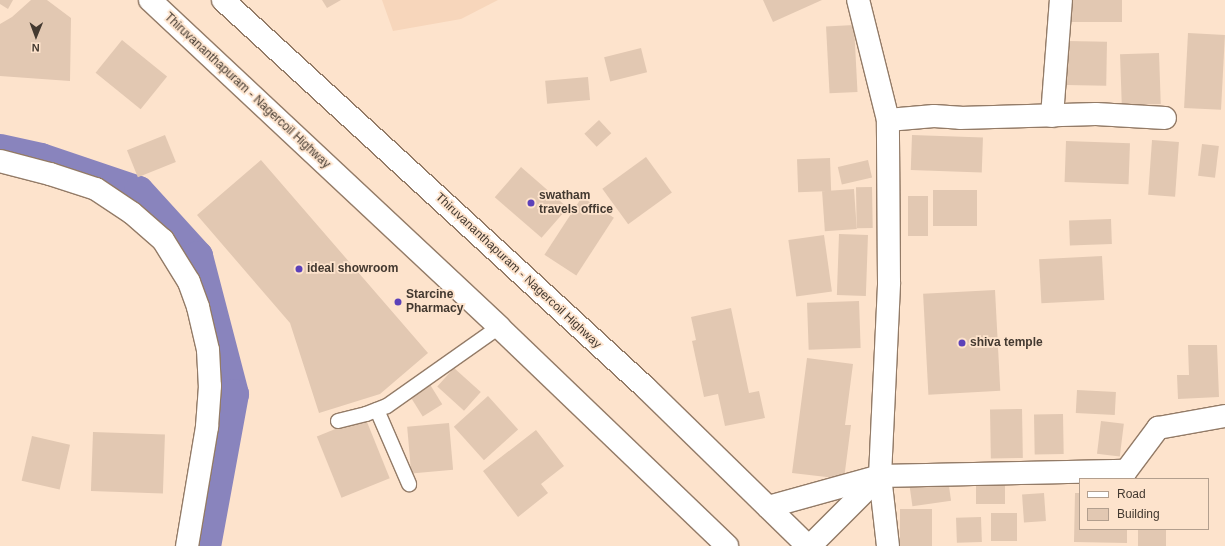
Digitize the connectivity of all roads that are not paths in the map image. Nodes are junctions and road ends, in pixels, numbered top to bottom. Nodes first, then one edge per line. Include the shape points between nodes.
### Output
1 (150, 0) edge
2 (223, 0) edge
3 (858, 0) edge
4 (1061, 0) edge
5 (1052, 116) junction
6 (1165, 118) dead end
7 (888, 120) junction
8 (0, 162) edge
9 (499, 327) junction
10 (377, 410) junction
11 (1225, 416) edge
12 (338, 421) dead end
13 (880, 476) junction
14 (409, 484) dead end
15 (768, 507) junction
16 (187, 546) edge
17 (727, 546) edge
18 (809, 546) edge
19 (888, 546) edge

1 - 9 street, Thiruvananthapuram - Nagercoil Highway
2 - 15 street, Thiruvananthapuram - Nagercoil Highway via 646,388
3 - 7 street
4 - 5 street
5 - 6 street via 1096,114
5 - 7 street via 934,116
7 - 13 street via 889,282
8 - 16 street via 96,189 132,213 163,240 189,282 208,350 210,386 207,428
9 - 10 lane via 387,406
9 - 17 street, Thiruvananthapuram - Nagercoil Highway
10 - 12 lane
10 - 14 lane
11 - 13 street via 1158,428 1126,471
13 - 15 street
13 - 18 street
13 - 19 street
15 - 18 street, Thiruvananthapuram - Nagercoil Highway

